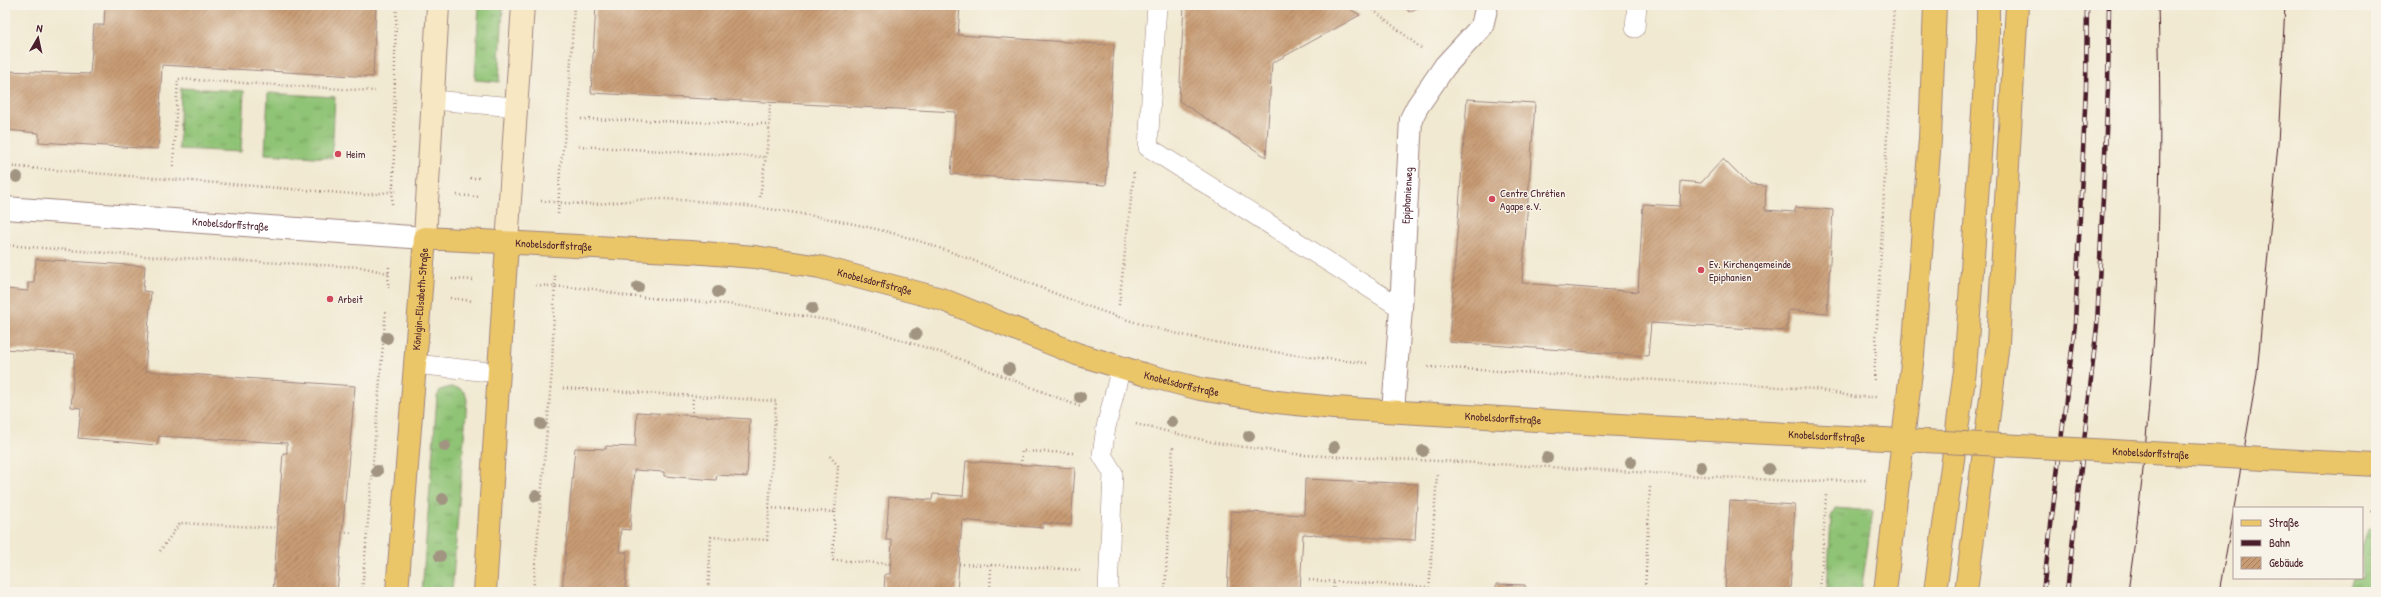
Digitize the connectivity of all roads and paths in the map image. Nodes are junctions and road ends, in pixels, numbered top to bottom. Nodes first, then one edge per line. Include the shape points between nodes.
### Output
1 (397, 5) edge
2 (438, 5) edge
3 (523, 5) edge
4 (574, 5) edge
5 (1157, 5) edge
6 (1367, 5) edge
7 (1487, 5) edge
8 (1638, 5) edge
9 (1894, 5) edge
10 (1935, 5) edge
11 (1988, 5) edge
12 (2017, 5) edge
13 (1635, 28) dead end
14 (1445, 66) junction
15 (375, 90) dead end
16 (433, 100) junction
17 (770, 102) dead end
18 (516, 107) junction
19 (581, 120) dead end
20 (769, 124) junction
21 (579, 146) dead end
22 (765, 157) junction
23 (395, 159) dead end
24 (5, 166) edge
25 (173, 166) dead end
26 (1135, 169) dead end
27 (560, 170) dead end
28 (427, 194) junction
29 (760, 197) dead end
30 (510, 199) junction
31 (5, 208) edge
32 (425, 238) junction
33 (507, 244) junction
34 (5, 245) edge
35 (422, 276) junction
36 (505, 283) junction
37 (582, 289) dead end
38 (448, 298) dead end
39 (476, 301) dead end
40 (1119, 305) dead end
41 (1401, 308) junction
42 (386, 310) dead end
43 (553, 320) dead end
44 (1366, 363) dead end
45 (415, 364) junction
46 (1121, 367) junction
47 (1427, 367) dead end
48 (499, 373) junction
49 (1874, 380) dead end
50 (563, 388) dead end
51 (693, 396) junction
52 (1856, 397) dead end
53 (1392, 411) junction
54 (692, 416) dead end
55 (1902, 440) junction
56 (1173, 445) dead end
57 (829, 454) dead end
58 (1102, 455) junction
59 (1021, 465) dead end
60 (2376, 465) edge
61 (1437, 474) dead end
62 (1650, 486) dead end
63 (1826, 495) dead end
64 (769, 508) junction
65 (2371, 511) dead end
66 (2376, 511) edge
67 (835, 512) junction
68 (278, 528) dead end
69 (342, 532) dead end
70 (354, 533) dead end
71 (160, 551) dead end
72 (891, 564) dead end
73 (959, 564) dead end
74 (991, 565) junction
75 (1109, 571) junction
76 (1309, 580) dead end
77 (1334, 581) junction
78 (1429, 587) junction
79 (362, 592) edge
80 (397, 592) edge
81 (485, 592) edge
82 (533, 592) edge
83 (708, 592) edge
84 (990, 592) edge
85 (1108, 592) edge
86 (1165, 592) edge
87 (1333, 592) edge
88 (1429, 592) edge
89 (1645, 592) edge
90 (1820, 592) edge
91 (1885, 592) edge
92 (1935, 592) edge
93 (1966, 592) edge

1 - 23 path
2 - 16 main road, Königin-Elisabeth-Straße
3 - 18 main road
4 - 27 path via 568,113
5 - 41 lane via 1148,147
6 - 14 path
7 - 14 street, Epiphanienweg via 1482,26
8 - 13 lane
9 - 49 path
10 - 55 main road via 1930,139 1913,355
11 - 92 main road via 1988,40 1965,371
12 - 93 main road via 1998,343
14 - 41 street, Epiphanienweg via 1411,120
15 - 25 path via 178,79
16 - 18 lane
16 - 28 main road, Königin-Elisabeth-Straße
17 - 20 path
18 - 30 main road
19 - 20 path
20 - 22 path
21 - 22 path
22 - 29 path
24 - 28 path via 366,195 393,191
26 - 40 path
28 - 30 path
28 - 32 main road, Königin-Elisabeth-Straße
30 - 33 main road
30 - 44 path via 588,204 662,199 776,210 830,219 893,234 947,251 1105,312 1173,332 1254,350
31 - 32 street, Knobelsdorffstraße
32 - 33 main road, Knobelsdorffstraße
32 - 35 main road, Königin-Elisabeth-Straße
33 - 36 main road
33 - 46 main road, Knobelsdorffstraße via 698,252 820,267 941,300 1077,354
34 - 35 path via 143,256 360,267 388,274
35 - 36 path
35 - 45 main road, Königin-Elisabeth-Straße
36 - 37 path
36 - 48 main road
38 - 39 path
41 - 53 street, Epiphanienweg
42 - 79 path
43 - 82 path via 552,370
45 - 48 lane
45 - 80 main road, Königin-Elisabeth-Straße
46 - 53 main road, Knobelsdorffstraße via 1200,388 1277,402
46 - 58 lane
47 - 52 path via 1815,389
48 - 81 main road
50 - 51 path
51 - 54 path
51 - 64 path via 776,401
53 - 55 main road, Knobelsdorffstraße
55 - 60 main road, Knobelsdorffstraße, bridge
55 - 91 main road
56 - 86 path
57 - 67 path via 838,466
58 - 59 path via 1022,451
58 - 75 lane via 1114,472
61 - 78 path
62 - 89 path
63 - 90 path
64 - 67 path
64 - 83 path via 767,540 711,537
65 - 66 path
67 - 72 path via 832,560
68 - 71 path via 180,523
69 - 70 path
73 - 74 path
74 - 75 path
74 - 84 path
75 - 85 lane
76 - 77 path
77 - 78 path
77 - 87 path
78 - 88 path

